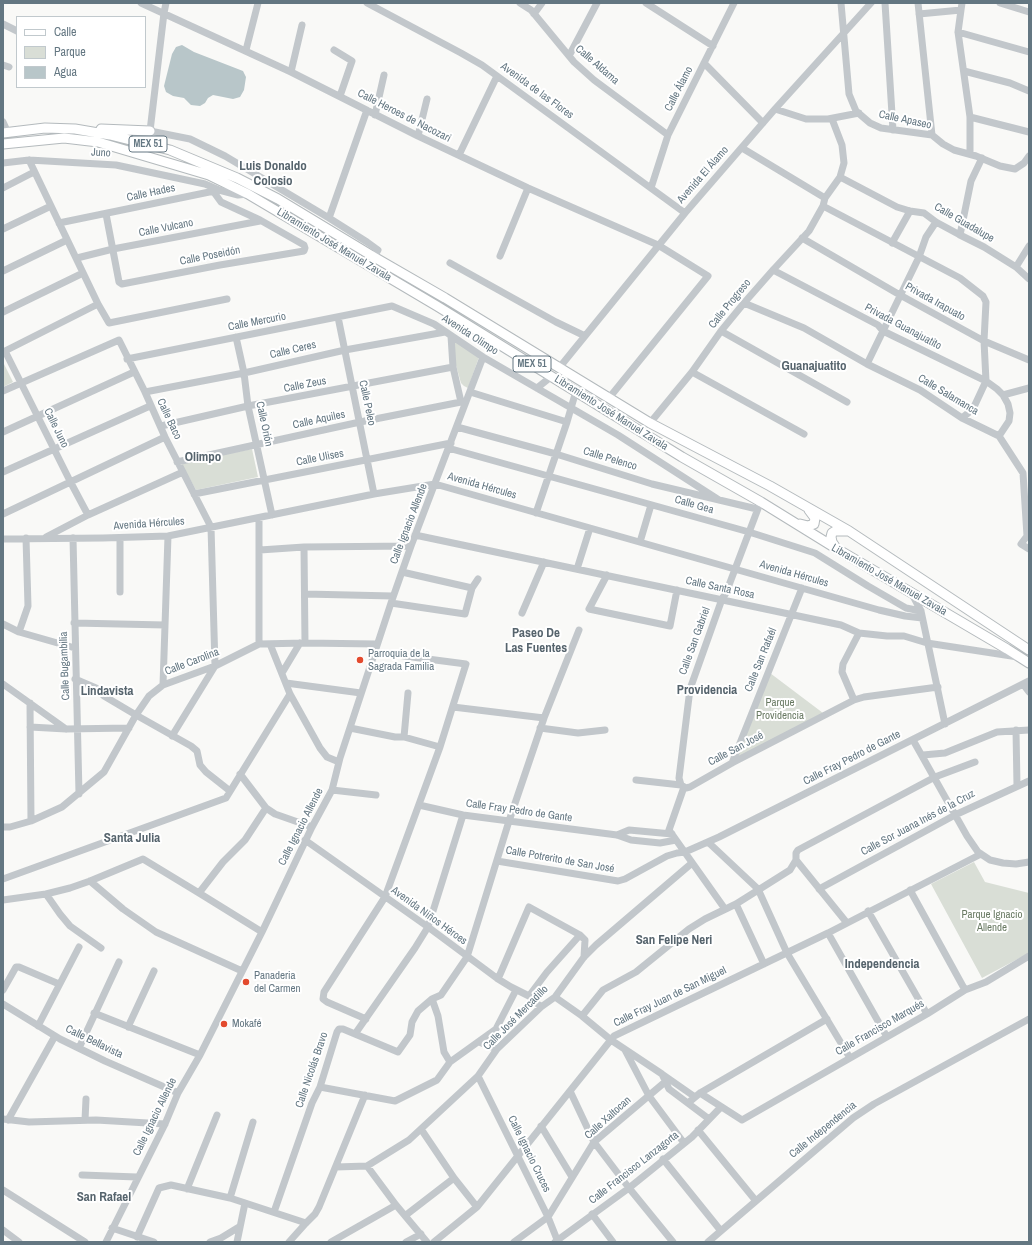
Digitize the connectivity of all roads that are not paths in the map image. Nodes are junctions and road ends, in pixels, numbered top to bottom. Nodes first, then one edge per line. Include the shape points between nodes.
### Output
1 (141, 3) edge
2 (166, 3) edge
3 (258, 3) edge
4 (367, 3) edge
5 (520, 3) edge
6 (542, 3) edge
7 (597, 3) edge
8 (647, 3) edge
9 (734, 3) edge
10 (841, 3) edge
11 (872, 3) edge
12 (885, 3) edge
13 (918, 3) edge
14 (1000, 3) edge
15 (961, 7) edge
16 (1029, 12) edge
17 (164, 13) junction
18 (534, 14) junction
19 (919, 14) junction
20 (3, 24) edge
21 (302, 25) dead end
22 (16, 30) edge
23 (958, 32) junction
24 (843, 34) junction
25 (713, 46) junction
26 (246, 50) junction
27 (334, 50) dead end
28 (1029, 52) edge
29 (569, 56) junction
30 (704, 63) junction
31 (964, 71) junction
32 (291, 72) junction
33 (384, 75) dead end
34 (497, 76) junction
35 (1029, 91) edge
36 (340, 96) junction
37 (427, 99) dead end
38 (775, 109) junction
39 (367, 110) junction
40 (859, 113) junction
41 (375, 115) junction
42 (970, 117) junction
43 (832, 119) junction
44 (3, 122) edge
45 (763, 123) junction
46 (75, 129) junction
47 (893, 130) junction
48 (150, 131) junction
49 (1029, 132) edge
50 (5, 133) edge
51 (668, 135) junction
52 (932, 135) junction
53 (418, 136) junction
54 (3, 144) edge
55 (742, 148) junction
56 (970, 154) junction
57 (459, 156) junction
58 (1029, 156) edge
59 (982, 158) junction
60 (29, 160) junction
61 (3, 163) edge
62 (34, 172) junction
63 (840, 177) junction
64 (3, 188) edge
65 (528, 188) junction
66 (651, 188) junction
67 (216, 191) junction
68 (248, 194) junction
69 (824, 202) junction
70 (51, 206) junction
71 (910, 211) junction
72 (685, 213) junction
73 (106, 214) junction
74 (329, 218) junction
75 (260, 220) junction
76 (936, 222) junction
77 (59, 223) junction
78 (3, 229) edge
79 (960, 235) junction
80 (802, 238) junction
81 (67, 240) junction
82 (892, 243) junction
83 (658, 245) junction
84 (1029, 246) edge
85 (113, 249) junction
86 (376, 254) junction
87 (500, 256) dead end
88 (919, 257) junction
89 (77, 258) junction
90 (450, 263) dead end
91 (1016, 267) junction
92 (772, 270) junction
93 (3, 271) edge
94 (83, 273) junction
95 (1029, 279) edge
96 (900, 295) junction
97 (227, 300) dead end
98 (744, 303) junction
99 (98, 304) junction
100 (392, 306) joint
101 (3, 312) edge
102 (338, 317) junction
103 (721, 331) junction
104 (883, 331) junction
105 (448, 334) junction
106 (585, 336) junction
107 (236, 337) junction
108 (984, 341) junction
109 (345, 350) junction
110 (4, 351) edge
111 (483, 357) junction
112 (127, 359) junction
113 (1029, 360) edge
114 (867, 364) junction
115 (453, 367) junction
116 (559, 368) junction
117 (134, 372) junction
118 (244, 372) junction
119 (692, 372) junction
120 (552, 376) junction
121 (986, 381) junction
122 (21, 383) junction
123 (352, 387) junction
124 (537, 388) junction
125 (1029, 388) edge
126 (3, 391) edge
127 (576, 391) junction
128 (145, 392) junction
129 (470, 392) junction
130 (1003, 395) junction
131 (609, 398) junction
132 (464, 402) junction
133 (847, 402) dead end
134 (150, 406) junction
135 (248, 406) junction
136 (571, 409) junction
137 (38, 416) junction
138 (962, 418) junction
139 (360, 422) junction
140 (567, 422) junction
141 (650, 423) junction
142 (161, 426) junction
143 (457, 427) junction
144 (3, 432) edge
145 (804, 434) dead end
146 (999, 436) junction
147 (165, 437) junction
148 (256, 444) junction
149 (450, 446) junction
150 (54, 449) junction
151 (556, 454) junction
152 (367, 460) junction
153 (177, 462) junction
154 (3, 472) edge
155 (183, 472) junction
156 (1026, 472) edge
157 (548, 476) junction
158 (265, 480) junction
159 (70, 483) junction
160 (435, 484) junction
161 (194, 494) junction
162 (374, 494) junction
163 (719, 500) junction
164 (651, 505) junction
165 (803, 505) junction
166 (759, 506) junction
167 (536, 513) junction
168 (3, 514) edge
169 (88, 515) junction
170 (272, 515) junction
171 (259, 518) junction
172 (795, 522) junction
173 (211, 527) junction
174 (590, 528) junction
175 (849, 531) junction
176 (749, 532) junction
177 (415, 535) junction
178 (168, 536) junction
179 (3, 538) edge
180 (26, 538) junction
181 (43, 538) junction
182 (73, 538) junction
183 (120, 538) junction
184 (640, 542) junction
185 (411, 546) junction
186 (304, 547) junction
187 (1029, 549) edge
188 (260, 550) junction
189 (837, 550) junction
190 (544, 562) junction
191 (577, 569) junction
192 (735, 569) junction
193 (402, 572) junction
194 (607, 575) junction
195 (478, 579) dead end
196 (472, 588) junction
197 (802, 588) junction
198 (677, 590) junction
199 (120, 592) dead end
200 (910, 592) junction
201 (305, 594) junction
202 (722, 599) junction
203 (392, 600) junction
204 (522, 613) dead end
205 (791, 614) junction
206 (921, 614) junction
207 (74, 623) junction
208 (3, 624) edge
209 (165, 625) junction
210 (579, 630) dead end
211 (19, 632) junction
212 (859, 633) junction
213 (928, 642) junction
214 (303, 643) junction
215 (259, 644) junction
216 (270, 644) junction
217 (377, 644) junction
218 (75, 648) junction
219 (1029, 650) edge
220 (374, 652) junction
221 (1020, 658) junction
222 (1029, 664) edge
223 (215, 666) junction
224 (282, 673) junction
225 (75, 679) junction
226 (286, 683) junction
227 (1026, 683) edge
228 (3, 684) edge
229 (163, 685) junction
230 (938, 687) junction
231 (408, 692) dead end
232 (1029, 692) edge
233 (290, 694) junction
234 (361, 694) junction
235 (854, 700) junction
236 (30, 703) junction
237 (453, 706) junction
238 (136, 715) junction
239 (544, 718) junction
240 (945, 724) junction
241 (30, 727) junction
242 (129, 728) junction
243 (350, 728) junction
244 (540, 728) junction
245 (66, 729) junction
246 (78, 729) junction
247 (605, 730) dead end
248 (1016, 730) junction
249 (1029, 730) edge
250 (172, 736) junction
251 (404, 737) junction
252 (913, 740) junction
253 (440, 747) junction
254 (923, 755) junction
255 (339, 762) junction
256 (975, 762) dead end
257 (732, 763) junction
258 (240, 774) junction
259 (935, 777) junction
260 (636, 780) dead end
261 (1029, 781) edge
262 (682, 786) junction
263 (1017, 786) junction
264 (332, 790) junction
265 (230, 792) junction
266 (79, 794) junction
267 (376, 795) dead end
268 (419, 805) junction
269 (266, 808) junction
270 (464, 815) junction
271 (955, 815) junction
272 (31, 821) junction
273 (509, 821) junction
274 (3, 827) edge
275 (312, 827) junction
276 (674, 837) junction
277 (306, 840) junction
278 (708, 842) junction
279 (685, 852) junction
280 (982, 854) junction
281 (497, 860) junction
282 (796, 860) junction
283 (1029, 862) edge
284 (692, 863) junction
285 (3, 879) edge
286 (90, 881) junction
287 (758, 889) junction
288 (819, 889) junction
289 (910, 890) junction
290 (199, 893) junction
291 (46, 894) junction
292 (385, 897) junction
293 (3, 900) edge
294 (736, 904) junction
295 (725, 909) junction
296 (868, 911) junction
297 (847, 923) junction
298 (428, 927) junction
299 (262, 932) junction
300 (828, 933) junction
301 (580, 935) junction
302 (79, 947) dead end
303 (101, 948) dead end
304 (786, 953) junction
305 (1029, 956) edge
306 (467, 957) junction
307 (584, 957) junction
308 (119, 962) dead end
309 (764, 964) junction
310 (154, 971) dead end
311 (242, 971) junction
312 (498, 979) junction
313 (59, 984) junction
314 (3, 990) edge
315 (516, 990) junction
316 (966, 990) junction
317 (529, 996) junction
318 (555, 997) junction
319 (432, 999) junction
320 (3, 1004) edge
321 (541, 1007) junction
322 (94, 1013) junction
323 (927, 1014) junction
324 (582, 1016) junction
325 (366, 1019) junction
326 (827, 1019) junction
327 (1029, 1019) edge
328 (38, 1026) junction
329 (128, 1027) junction
330 (355, 1034) junction
331 (55, 1036) junction
332 (887, 1037) junction
333 (611, 1040) junction
334 (479, 1042) junction
335 (78, 1048) junction
336 (624, 1048) junction
337 (497, 1050) junction
338 (200, 1056) junction
339 (850, 1058) junction
340 (450, 1062) junction
341 (662, 1074) junction
342 (478, 1076) junction
343 (665, 1082) junction
344 (320, 1087) junction
345 (570, 1091) junction
346 (178, 1093) junction
347 (697, 1095) junction
348 (365, 1096) junction
349 (649, 1096) junction
350 (86, 1099) dead end
351 (688, 1103) junction
352 (721, 1107) junction
353 (217, 1115) dead end
354 (5, 1120) edge
355 (85, 1120) junction
356 (709, 1120) junction
357 (253, 1122) dead end
358 (165, 1124) junction
359 (542, 1126) junction
360 (421, 1129) junction
361 (698, 1130) junction
362 (594, 1142) junction
363 (684, 1143) junction
364 (517, 1157) junction
365 (663, 1159) junction
366 (336, 1166) junction
367 (367, 1166) junction
368 (82, 1174) dead end
369 (137, 1178) junction
370 (454, 1178) junction
371 (572, 1178) junction
372 (629, 1188) junction
373 (187, 1189) junction
374 (3, 1190) edge
375 (230, 1198) junction
376 (756, 1201) junction
377 (245, 1203) junction
378 (396, 1205) junction
379 (477, 1208) junction
380 (274, 1212) junction
381 (592, 1214) junction
382 (406, 1215) junction
383 (548, 1217) junction
384 (306, 1223) junction
385 (239, 1227) junction
386 (112, 1228) junction
387 (3, 1230) edge
388 (721, 1231) junction
389 (421, 1234) junction
390 (137, 1237) junction
391 (19, 1242) edge
392 (85, 1242) edge
393 (106, 1242) edge
394 (154, 1242) edge
395 (210, 1242) edge
396 (237, 1242) edge
397 (289, 1242) edge
398 (331, 1242) edge
399 (406, 1242) edge
400 (427, 1242) edge
401 (434, 1242) edge
402 (514, 1242) edge
403 (557, 1242) edge
404 (613, 1242) edge
405 (673, 1242) edge
406 (708, 1242) edge

1 - 17 street, Calle Heroes de Nacozari
2 - 17 street
3 - 26 street
4 - 34 street, Avenida de las Flores via 461,53
5 - 18 street, Calle Aldama
6 - 18 street
7 - 29 street
8 - 25 street
9 - 25 street, Calle Álamo
10 - 24 street, Calle Apaseo
11 - 24 street, Avenida El Álamo
12 - 47 street
13 - 19 street
14 - 16 street
15 - 19 street
15 - 23 street
17 - 26 street, Calle Heroes de Nacozari
17 - 48 street
18 - 29 street, Calle Aldama
19 - 52 street
20 - 22 street
21 - 32 street
23 - 28 street
23 - 31 street
24 - 38 street, Avenida El Álamo
24 - 40 street, Calle Apaseo via 849,94
25 - 30 street, Calle Álamo
26 - 32 street, Calle Heroes de Nacozari
27 - 36 street via 352,62
29 - 51 street, Calle Aldama via 594,80
30 - 45 street
30 - 51 street, Calle Álamo
31 - 35 street
31 - 42 street
32 - 36 street, Calle Heroes de Nacozari
33 - 41 street
34 - 57 street
34 - 66 street, Avenida de las Flores
36 - 39 street, Calle Heroes de Nacozari
37 - 53 street
38 - 43 street via 806,119
38 - 45 street, Avenida El Álamo
39 - 41 street, Calle Heroes de Nacozari
39 - 74 street
40 - 43 street
40 - 47 street, Calle Apaseo via 870,123
41 - 53 street, Calle Heroes de Nacozari
42 - 49 street
42 - 56 street
43 - 63 street via 842,145 844,163
44 - 50 street
45 - 55 street, Avenida El Álamo
46 - 48 main road
46 - 50 main road, Libramiento José Manuel Zavala / MEX 51 via 45,128
46 - 86 main road, Libramiento José Manuel Zavala / MEX 51 via 170,150 207,164 278,199
47 - 52 street, Calle Apaseo
48 - 74 street via 190,139 225,156
51 - 66 street, Calle Álamo
52 - 56 street, Calle Apaseo via 949,147
53 - 57 street, Calle Heroes de Nacozari
54 - 68 main road, Libramiento José Manuel Zavala / MEX 51 via 64,138 98,142 209,174
55 - 69 street
55 - 72 street, Avenida El Álamo
56 - 59 street, Calle Apaseo
57 - 65 street, Calle Heroes de Nacozari
58 - 59 street, Calle Apaseo via 1015,169
59 - 79 street via 971,181
60 - 61 street, Juno
60 - 62 street
60 - 67 street, Juno via 116,165 205,184
62 - 64 street
62 - 70 street
63 - 69 street
63 - 71 street, Calle Guadalupe via 897,207
65 - 83 street, Calle Heroes de Nacozari
65 - 87 street
66 - 72 street, Avenida de las Flores
67 - 68 street, Calle Hades
67 - 73 street, Calle Hades
67 - 75 street via 221,202
68 - 120 main road, Libramiento José Manuel Zavala / MEX 51
69 - 80 street, Calle Progreso via 809,231
69 - 82 street
70 - 77 street
70 - 78 street
71 - 76 street, Calle Guadalupe via 924,213
71 - 82 street
72 - 83 street, Avenida El Álamo
73 - 77 street, Calle Hades
73 - 85 street
74 - 86 street
75 - 85 street, Calle Vulcano
75 - 85 street, Calle Poseidón via 304,245 304,251 122,284 119,282
76 - 79 street, Calle Guadalupe
76 - 88 street via 926,237
77 - 81 street
79 - 91 street, Calle Guadalupe
80 - 92 street, Calle Progreso
80 - 96 street, Privada Irapuato
81 - 89 street
81 - 93 street
82 - 88 street
83 - 106 street, Avenida El Álamo
83 - 131 street, Calle Heroes de Nacozari via 708,276
84 - 91 street
85 - 89 street, Calle Vulcano
86 - 116 main road, Libramiento José Manuel Zavala / MEX 51
88 - 96 street
88 - 108 street via 960,278 983,296 986,302
89 - 94 street
90 - 106 street
91 - 95 street, Calle Guadalupe
92 - 98 street, Calle Progreso
92 - 104 street, Privada Guanajuatito via 878,325
94 - 99 street
94 - 101 street
96 - 104 street
96 - 108 street, Privada Irapuato
97 - 99 street via 109,323
98 - 103 street, Calle Progreso
98 - 114 street, Calle Salamanca via 804,328
99 - 110 street
100 - 102 street, Calle Mercurio
100 - 105 street, Avenida Olimpo via 434,324
102 - 107 street, Calle Mercurio
102 - 109 street, Calle Peleo
103 - 119 street, Calle Progreso
103 - 133 street
104 - 114 street
104 - 121 street, Privada Guanajuatito
105 - 109 street, Calle Ceres
105 - 111 street, Avenida Olimpo
105 - 115 street
106 - 116 street, Avenida El Álamo
107 - 112 street, Calle Mercurio
107 - 118 street, Calle Orión
108 - 113 street, Privada Irapuato
108 - 121 street
109 - 118 street, Calle Ceres
109 - 123 street, Calle Peleo
110 - 122 street, Calle Juno
111 - 124 street, Avenida Olimpo
111 - 129 street, Calle Ignacio Allende
112 - 117 street, Calle Baco
112 - 122 street, Calle Baco via 119,340
114 - 138 street, Calle Salamanca via 920,390
115 - 123 street, Calle Zeus
115 - 132 street
116 - 131 main road, Libramiento José Manuel Zavala / MEX 51
117 - 128 street, Calle Baco
117 - 137 street
118 - 128 street, Calle Ceres
118 - 135 street, Calle Orión
119 - 141 street, Calle Progreso
119 - 145 street
120 - 124 street
120 - 127 main road, Libramiento José Manuel Zavala / MEX 51
121 - 130 street, Privada Guanajuatito
121 - 138 street via 973,409
122 - 126 street
122 - 137 street, Calle Juno
123 - 135 street, Calle Zeus
123 - 139 street, Calle Peleo
124 - 136 street, Avenida Olimpo
125 - 130 street
127 - 136 street
127 - 166 main road, Libramiento José Manuel Zavala / MEX 51
128 - 134 street, Calle Baco
129 - 132 street, Calle Ignacio Allende
129 - 140 street
130 - 146 street, Privada Guanajuatito via 1008,404 1010,421
131 - 141 main road, Libramiento José Manuel Zavala / MEX 51
132 - 139 street, Calle Aquiles
132 - 143 street, Calle Ignacio Allende
134 - 142 street, Calle Baco
134 - 150 street
135 - 142 street, Calle Zeus
135 - 148 street, Calle Orión
136 - 140 street
136 - 163 street, Avenida Olimpo via 618,435
137 - 144 street
137 - 150 street, Calle Juno
138 - 146 street, Calle Salamanca
139 - 148 street, Calle Aquiles
139 - 152 street, Calle Peleo
140 - 151 street
141 - 165 main road, Libramiento José Manuel Zavala / MEX 51
142 - 147 street, Calle Baco
143 - 149 street, Calle Ignacio Allende
143 - 151 street, Calle Pelenco
146 - 156 street
147 - 153 street, Calle Baco
147 - 159 street
148 - 153 street, Calle Aquiles
148 - 158 street, Calle Orión
149 - 152 street, Calle Ulises
149 - 157 street, Calle Gea
149 - 160 street, Calle Ignacio Allende
150 - 154 street
150 - 159 street, Calle Juno
151 - 157 street
151 - 163 street, Calle Pelenco via 652,484
152 - 158 street, Calle Ulises
152 - 162 street, Calle Peleo
153 - 155 street, Calle Baco
155 - 161 street, Calle Baco
155 - 169 street
156 - 187 street via 1027,536 1021,544
157 - 164 street, Calle Gea
157 - 167 street
158 - 161 street, Calle Ulises
158 - 170 street, Calle Orión
159 - 168 street
159 - 169 street, Calle Juno
160 - 162 street, Avenida Hércules
160 - 167 street, Avenida Hércules
160 - 177 street, Calle Ignacio Allende
161 - 173 street, Calle Baco
162 - 170 street, Avenida Hércules
163 - 166 street, Calle Pelenco
164 - 176 street, Calle Gea
164 - 184 street
165 - 172 main road via 813,514 816,521 808,526
165 - 175 main road, Libramiento José Manuel Zavala / MEX 51
166 - 172 main road, Libramiento José Manuel Zavala / MEX 51
166 - 176 street, Calle San Gabriel
167 - 174 street, Avenida Hércules
169 - 181 street
170 - 171 street, Avenida Hércules
171 - 173 street, Avenida Hércules
171 - 188 street
172 - 189 main road, Libramiento José Manuel Zavala / MEX 51
173 - 178 street, Avenida Hércules
173 - 223 street
174 - 184 street, Avenida Hércules
174 - 191 street
175 - 189 main road via 832,533 832,542
175 - 219 main road, Libramiento José Manuel Zavala / MEX 51
176 - 192 street, Calle San Gabriel
176 - 206 street, Calle Gea via 815,553 906,608
177 - 185 street, Calle Ignacio Allende
177 - 190 street, Calle Santa Rosa
178 - 183 street, Avenida Hércules
178 - 209 street
179 - 180 street, Avenida Hércules
180 - 181 street, Avenida Hércules
180 - 211 street via 28,606
181 - 182 street, Avenida Hércules
182 - 183 street, Avenida Hércules
182 - 207 street, Calle Bugambilia
183 - 199 street
184 - 192 street, Avenida Hércules
185 - 186 street
185 - 193 street, Calle Ignacio Allende
186 - 188 street
186 - 201 street
188 - 215 street
189 - 200 main road, Libramiento José Manuel Zavala / MEX 51
190 - 191 street, Calle Santa Rosa
190 - 204 street
191 - 194 street, Calle Santa Rosa
192 - 197 street, Avenida Hércules
192 - 202 street, Calle San Gabriel
193 - 196 street
193 - 203 street, Calle Ignacio Allende
194 - 198 street, Calle Santa Rosa
194 - 198 street via 589,609 670,626
195 - 196 street
196 - 203 street via 465,614
197 - 205 street, Calle San Rafaél
197 - 206 street, Avenida Hércules via 905,616
198 - 202 street, Calle Santa Rosa
200 - 206 street
200 - 221 main road, Libramiento José Manuel Zavala / MEX 51
201 - 203 street
201 - 214 street
202 - 205 street, Calle Santa Rosa
202 - 262 street, Calle San Gabriel via 690,689 679,778
203 - 217 street, Calle Ignacio Allende
205 - 212 street, Calle Santa Rosa via 841,625
205 - 257 street, Calle San Rafaél
206 - 213 street
207 - 209 street
207 - 218 street, Calle Bugambilia
208 - 211 street
209 - 229 street
210 - 239 street
211 - 218 street
212 - 213 street, Calle Santa Rosa via 904,636
212 - 235 street via 843,664 842,672
213 - 221 street, Calle Santa Rosa
213 - 230 street
214 - 216 street, Calle Carolina
214 - 217 street, Calle Carolina
214 - 224 street
215 - 216 street, Calle Carolina
215 - 223 street, Calle Carolina
216 - 224 street
217 - 220 street, Calle Ignacio Allende
218 - 225 street, Calle Bugambilia
220 - 234 street, Calle Ignacio Allende
220 - 237 street via 466,664
221 - 222 main road, Libramiento José Manuel Zavala / MEX 51
223 - 229 street, Calle Carolina
223 - 250 street
224 - 226 street
225 - 238 street via 96,688 104,696
225 - 246 street, Calle Bugambilia
226 - 233 street
226 - 234 street
227 - 232 street
227 - 240 street, Calle Fray Pedro de Gante
228 - 236 street
229 - 238 street, Calle Carolina via 149,696
230 - 235 street, Calle San José
230 - 240 street
231 - 251 street
233 - 255 street via 320,748 327,757
233 - 258 street
234 - 243 street, Calle Ignacio Allende
235 - 257 street, Calle San José
236 - 241 street
236 - 245 street
237 - 239 street
237 - 253 street
238 - 242 street, Calle Carolina
238 - 250 street
239 - 244 street
240 - 252 street, Calle Fray Pedro de Gante
241 - 245 street
241 - 272 street
242 - 246 street
242 - 266 street, Calle Carolina via 104,772
243 - 251 street
243 - 255 street, Calle Ignacio Allende
244 - 247 street via 578,733
244 - 273 street
245 - 246 street
246 - 266 street, Calle Bugambilia
248 - 249 street
248 - 254 street via 997,732 945,753
248 - 263 street
250 - 265 street via 197,751 200,765
251 - 253 street
252 - 254 street
252 - 278 street, Calle Fray Pedro de Gante
253 - 268 street
254 - 259 street
255 - 264 street, Calle Ignacio Allende
256 - 259 street
257 - 262 street, Calle San José via 690,788
258 - 265 street
258 - 269 street
259 - 271 street
259 - 282 street via 798,850
260 - 262 street
261 - 263 street, Calle Sor Juana Inés de la Cruz
262 - 276 street, Calle San Gabriel via 669,830
263 - 271 street, Calle Sor Juana Inés de la Cruz
264 - 267 street
264 - 275 street, Calle Ignacio Allende
265 - 285 street via 226,798
266 - 272 street, Calle Carolina via 62,807
268 - 270 street, Calle Fray Pedro de Gante
268 - 292 street
269 - 275 street via 275,814
269 - 290 street via 244,840
270 - 273 street, Calle Fray Pedro de Gante
270 - 298 street
271 - 280 street via 978,852
271 - 288 street, Calle Sor Juana Inés de la Cruz
272 - 274 street, Calle Carolina
273 - 276 street, Calle Fray Pedro de Gante via 660,843
273 - 281 street
275 - 277 street, Calle Ignacio Allende
276 - 279 street
277 - 292 street, Avenida Niños Héroes
277 - 299 street, Calle Ignacio Allende
278 - 279 street, Calle Fray Pedro de Gante
278 - 287 street
279 - 281 street, Calle Potrerito de San José via 667,856 618,881
279 - 284 street
280 - 283 street via 990,860 1003,863
280 - 289 street, Calle Fray Juan de San Miguel
281 - 306 street
282 - 287 street via 790,870
282 - 288 street
284 - 295 street
284 - 307 street, Calle José Mercadillo
286 - 290 street via 142,859
286 - 291 street
286 - 311 street via 156,932
287 - 294 street
287 - 304 street
288 - 297 street
289 - 296 street, Calle Fray Juan de San Miguel
289 - 316 street
290 - 299 street
291 - 293 street
291 - 303 street via 70,926
292 - 298 street, Avenida Niños Héroes
292 - 325 street via 324,992 323,999 327,1002
294 - 295 street
294 - 309 street
295 - 324 street via 688,929 636,972 603,990
296 - 297 street, Calle Fray Juan de San Miguel
296 - 323 street
297 - 300 street, Calle Fray Juan de San Miguel
298 - 306 street, Avenida Niños Héroes
298 - 325 street
299 - 311 street, Calle Ignacio Allende
300 - 304 street, Calle Fray Juan de San Miguel
300 - 332 street
301 - 307 street via 584,940
301 - 312 street via 529,907
301 - 317 street
302 - 313 street
304 - 309 street, Calle Fray Juan de San Miguel
304 - 326 street
305 - 316 street, Calle Francisco Marqués via 986,982
306 - 312 street, Avenida Niños Héroes
306 - 319 street via 441,995
307 - 318 street, Calle José Mercadillo
308 - 322 street
309 - 333 street, Calle Fray Juan de San Miguel via 614,1036
310 - 329 street
311 - 338 street, Calle Ignacio Allende
312 - 315 street, Avenida Niños Héroes
313 - 314 street via 16,967
313 - 328 street
315 - 317 street, Avenida Niños Héroes
315 - 334 street via 496,1029
316 - 323 street, Calle Francisco Marqués
317 - 321 street, Avenida Niños Héroes
318 - 321 street, Calle José Mercadillo
318 - 324 street
319 - 330 street, Calle Nicolás Bravo via 418,1011 412,1022 410,1035 398,1052
319 - 340 street via 438,1016 443,1047
320 - 328 street, Calle Bellavista
321 - 337 street, Calle José Mercadillo
322 - 329 street
322 - 335 street
323 - 332 street, Calle Francisco Marqués
324 - 333 street
325 - 330 street
326 - 339 street
326 - 347 street
327 - 376 street, Calle Independencia via 874,1104 853,1118
328 - 331 street, Calle Bellavista
329 - 338 street
330 - 344 street, Calle Nicolás Bravo via 343,1029 337,1032
331 - 335 street, Calle Bellavista
331 - 354 street
332 - 339 street, Calle Francisco Marqués
333 - 336 street
333 - 345 street, Calle Fray Juan de San Miguel
334 - 337 street
334 - 340 street
335 - 346 street, Calle Bellavista
336 - 341 street
336 - 349 street
337 - 342 street, Calle José Mercadillo
338 - 346 street, Calle Ignacio Allende
339 - 352 street, Calle Francisco Marqués via 742,1120
340 - 348 street via 437,1080 395,1101
341 - 343 street
341 - 347 street
342 - 360 street, Calle José Mercadillo
342 - 364 street, Calle Ignacio Cruces
343 - 349 street, Calle Xaltocan
343 - 351 street via 669,1089
344 - 348 street
344 - 380 street, Calle Nicolás Bravo
345 - 359 street, Calle Fray Juan de San Miguel
345 - 362 street
346 - 358 street, Calle Ignacio Allende
347 - 351 street
347 - 352 street
348 - 366 street
349 - 362 street, Calle Xaltocan
349 - 363 street
350 - 355 street
351 - 356 street
352 - 356 street, Calle Francisco Lanzagorta
353 - 373 street
354 - 355 street
355 - 358 street
356 - 361 street, Calle Francisco Lanzagorta
357 - 375 street
358 - 369 street, Calle Ignacio Allende
359 - 364 street, Calle Fray Juan de San Miguel
359 - 371 street
360 - 367 street, Calle José Mercadillo via 409,1140
360 - 370 street
361 - 363 street, Calle Francisco Lanzagorta
361 - 376 street
362 - 371 street, Calle Xaltocan
362 - 372 street
363 - 365 street, Calle Francisco Lanzagorta
364 - 379 street, Calle Fray Juan de San Miguel
364 - 383 street, Calle Ignacio Cruces
365 - 372 street, Calle Francisco Lanzagorta
365 - 388 street
366 - 367 street
366 - 384 street via 320,1207
367 - 378 street
368 - 369 street
369 - 386 street, Calle Ignacio Allende
370 - 379 street
370 - 382 street
371 - 383 street, Calle Xaltocan
372 - 381 street, Calle Francisco Lanzagorta
372 - 405 street
373 - 375 street
373 - 390 street via 171,1185 159,1188
374 - 392 street
375 - 377 street
376 - 388 street, Calle Independencia
377 - 380 street
377 - 385 street
378 - 382 street
378 - 398 street
379 - 401 street, Calle Fray Juan de San Miguel
380 - 384 street
381 - 403 street, Calle Francisco Lanzagorta
381 - 404 street
382 - 389 street
383 - 402 street
383 - 403 street, Calle Ignacio Cruces
384 - 397 street
385 - 395 street
385 - 396 street
386 - 390 street
386 - 393 street, Calle Ignacio Allende
387 - 391 street
388 - 406 street, Calle Independencia
389 - 399 street
389 - 400 street
390 - 394 street

